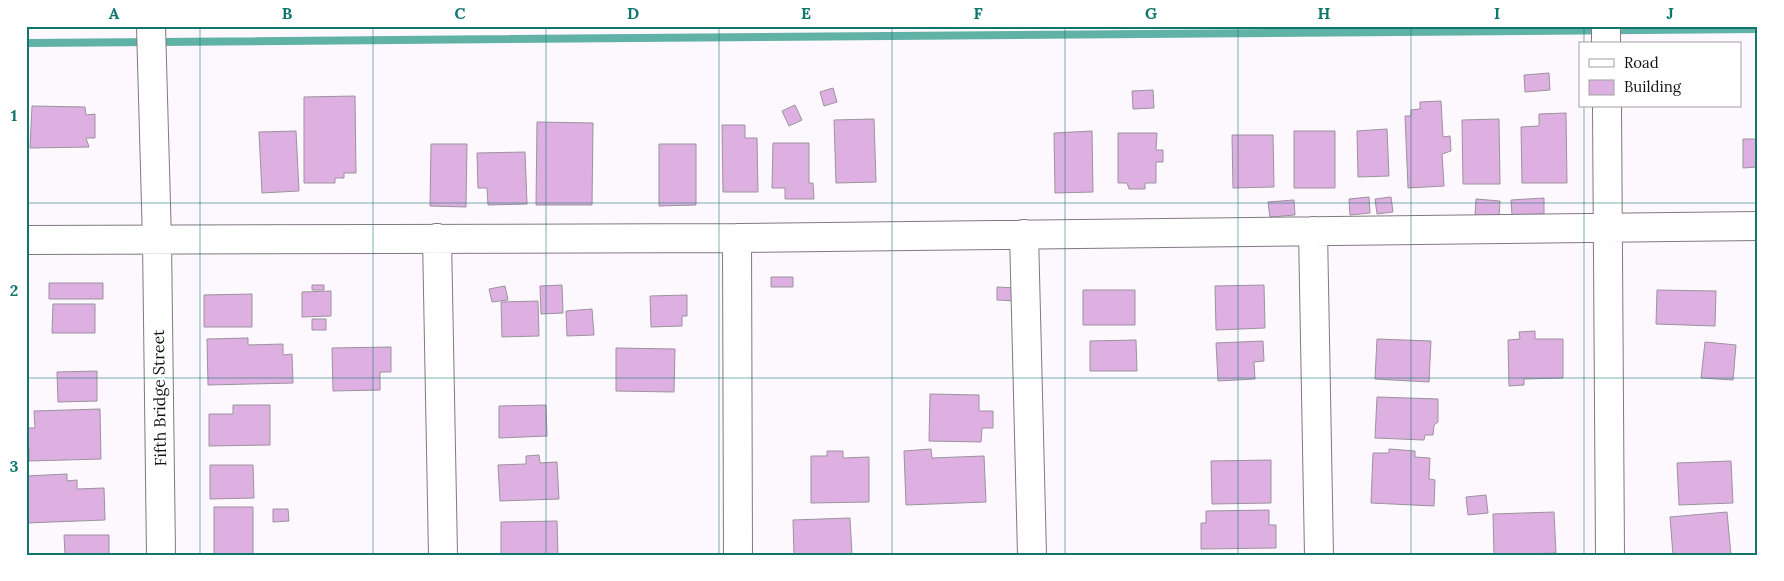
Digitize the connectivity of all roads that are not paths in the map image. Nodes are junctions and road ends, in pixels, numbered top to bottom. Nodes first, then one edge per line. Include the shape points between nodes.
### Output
1 (151, 26) edge
2 (1606, 26) edge
3 (1606, 42) edge
4 (1607, 108) edge
5 (1758, 226) edge
6 (1608, 228) junction
7 (1313, 230) junction
8 (1024, 234) junction
9 (437, 238) junction
10 (737, 238) junction
11 (26, 240) edge
12 (157, 241) junction
13 (161, 555) edge
14 (443, 555) edge
15 (738, 555) edge
16 (1032, 555) edge
17 (1319, 555) edge
18 (1610, 555) edge

1 - 12 street, Fifth Bridge Street
2 - 3 street
4 - 6 street
5 - 6 street
6 - 7 street
6 - 18 street
7 - 8 street
7 - 17 street
8 - 10 street
8 - 16 street
9 - 10 street
9 - 12 street
9 - 14 street
10 - 15 street
11 - 12 street
12 - 13 street, Fifth Bridge Street

